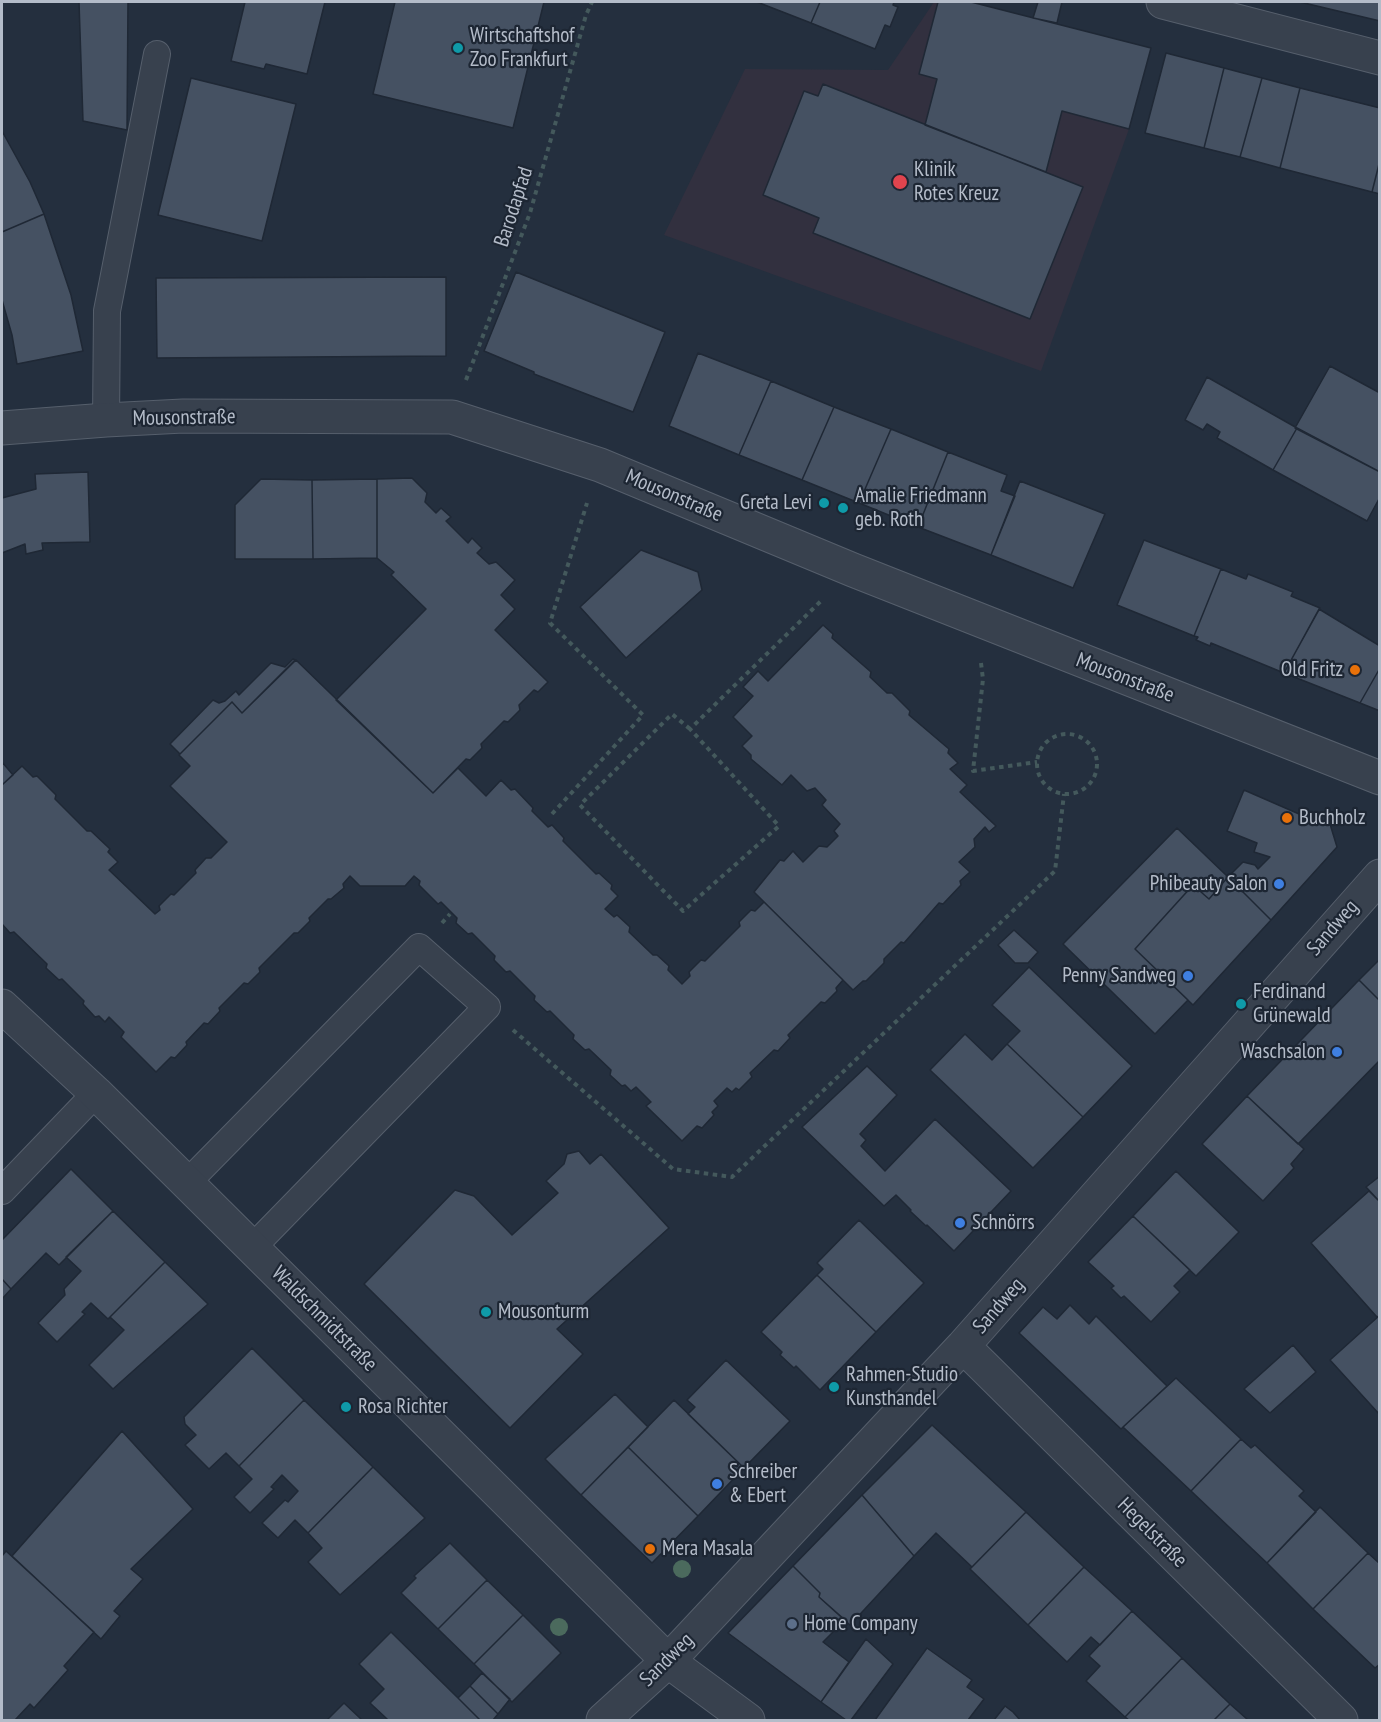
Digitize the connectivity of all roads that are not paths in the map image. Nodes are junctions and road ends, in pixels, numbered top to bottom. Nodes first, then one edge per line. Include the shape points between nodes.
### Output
1 (1163, 2) edge
2 (157, 54) dead end
3 (1380, 58) edge
4 (106, 420) junction
5 (2, 428) edge
6 (1380, 778) edge
7 (1380, 876) edge
8 (2, 1006) edge
9 (96, 1093) junction
10 (188, 1183) junction
11 (2, 1191) edge
12 (253, 1247) junction
13 (963, 1346) junction
14 (668, 1661) junction
15 (603, 1720) edge
16 (748, 1720) edge
17 (1341, 1720) edge

1 - 3 street
2 - 4 lane via 107,311
4 - 5 street, Mousonstraße
4 - 6 street, Mousonstraße via 183,416 452,417 600,465 980,621
7 - 13 street, Sandweg
8 - 9 street, Waldschmidtstraße
9 - 10 street, Waldschmidtstraße
9 - 11 lane
10 - 12 street, Waldschmidtstraße
10 - 12 lane via 419,947 487,1007
12 - 14 street, Waldschmidtstraße
13 - 14 street, Sandweg
13 - 17 street, Hegelstraße
14 - 15 street, Sandweg
14 - 16 street, Waldschmidtstraße

